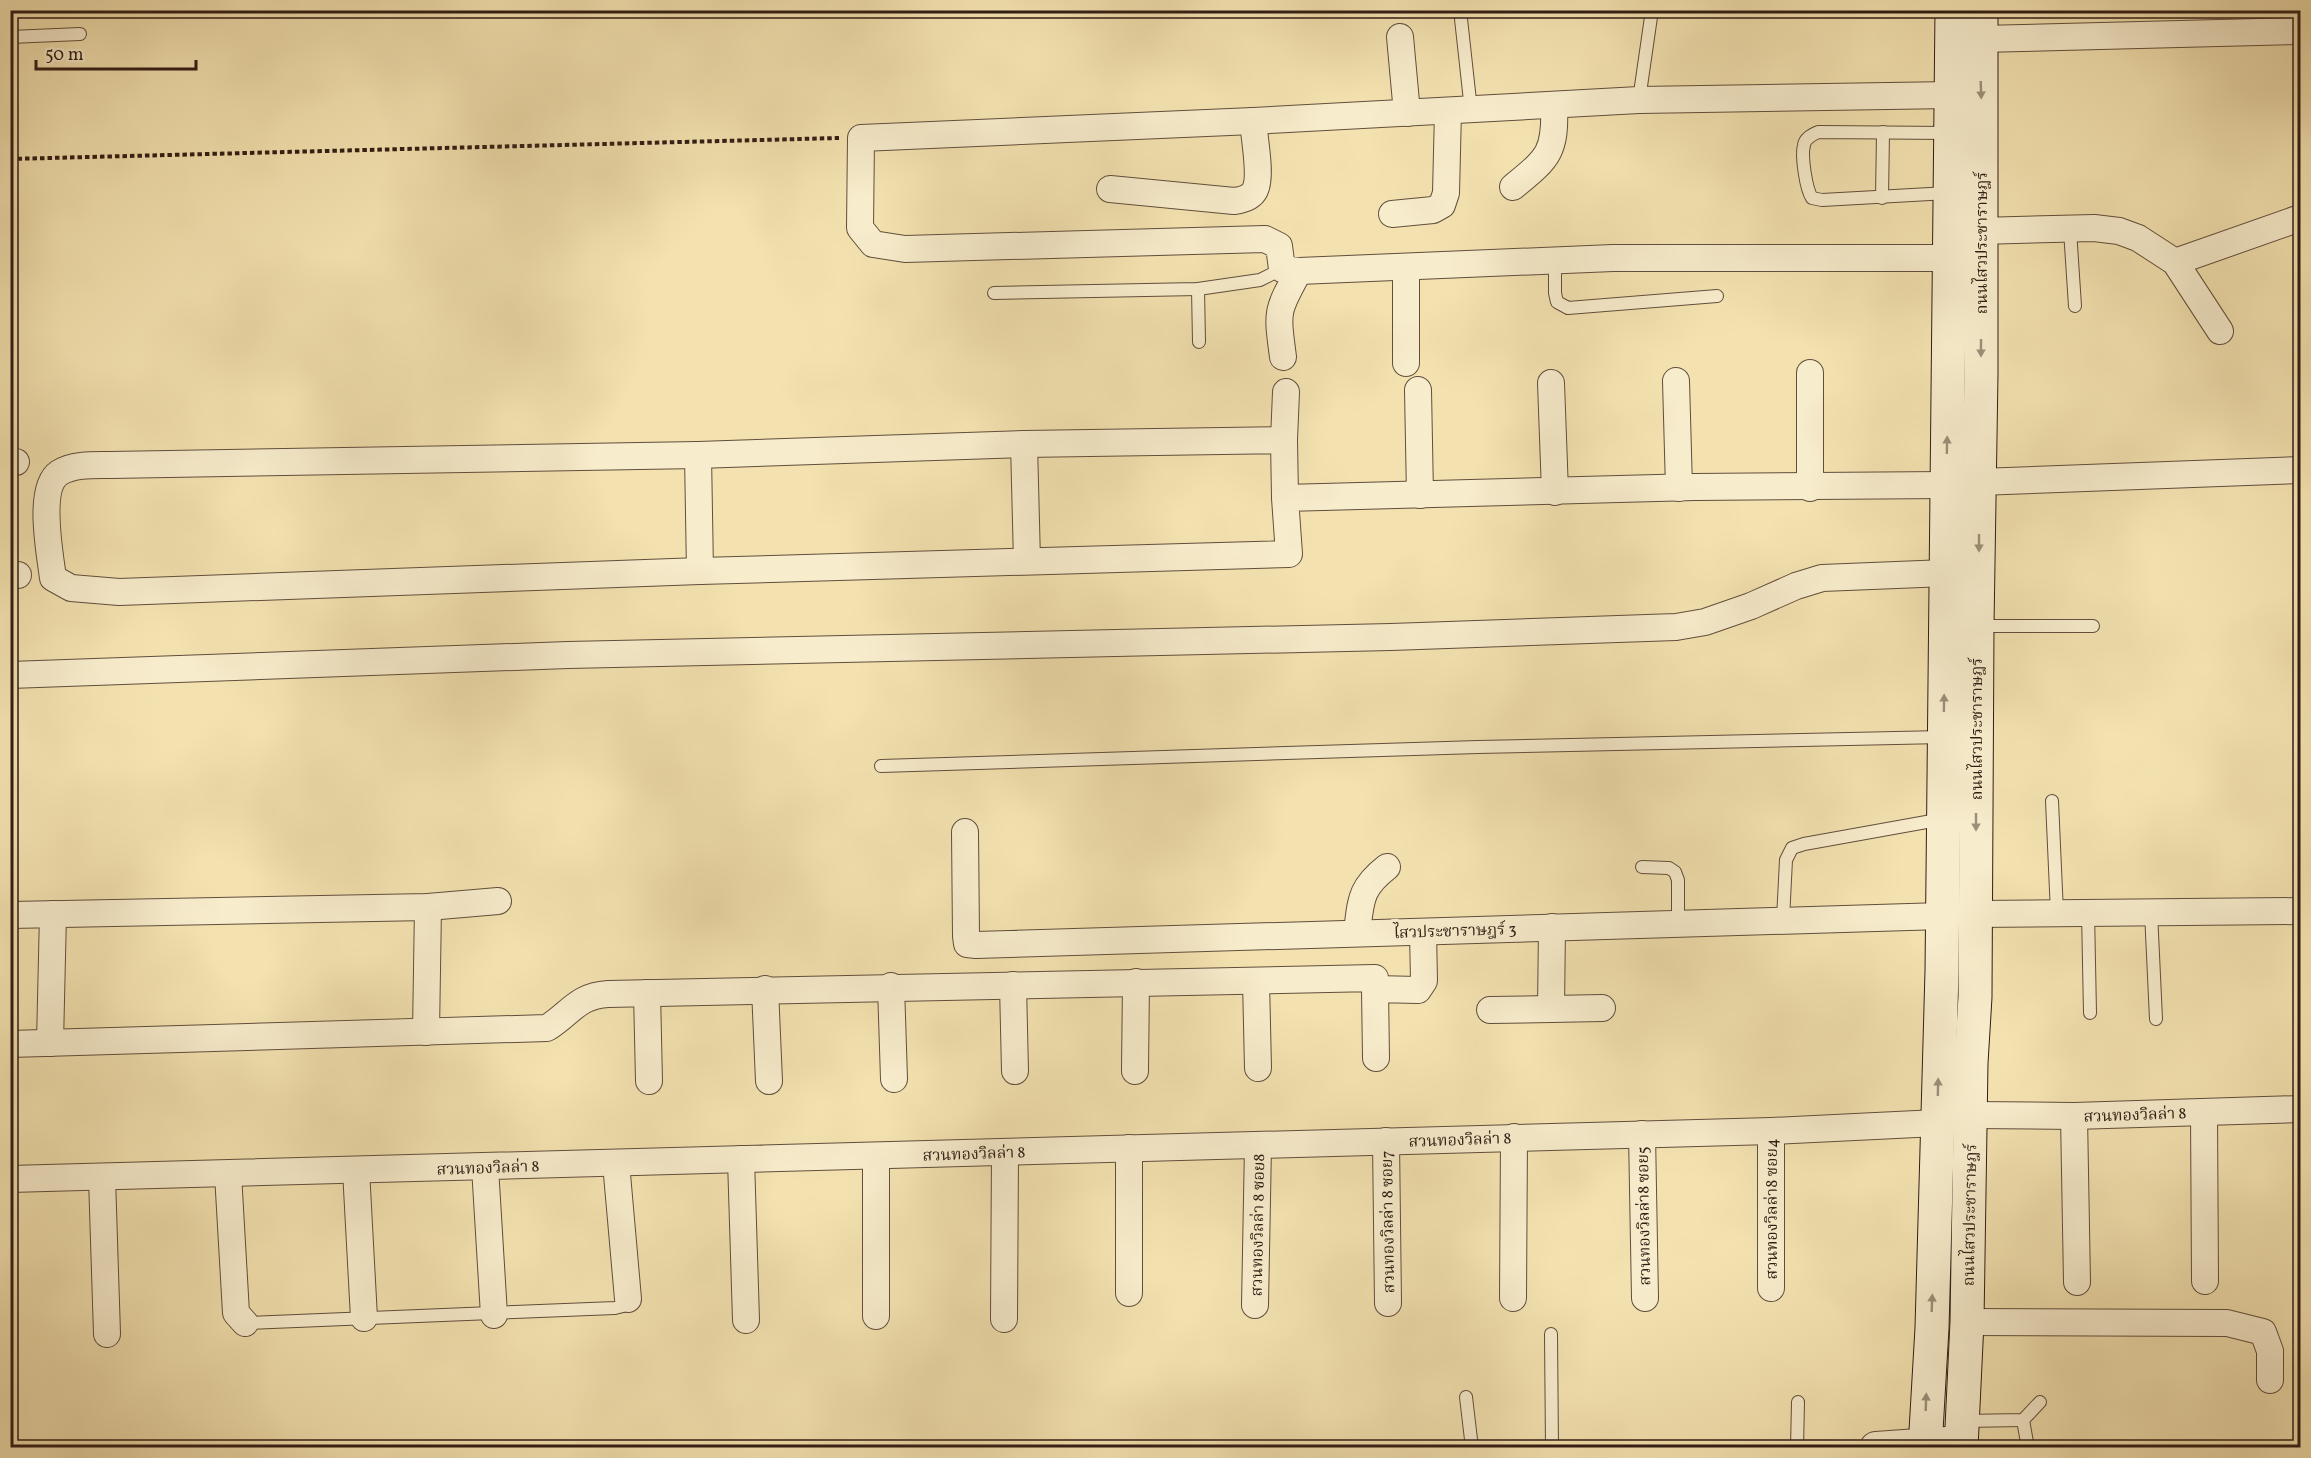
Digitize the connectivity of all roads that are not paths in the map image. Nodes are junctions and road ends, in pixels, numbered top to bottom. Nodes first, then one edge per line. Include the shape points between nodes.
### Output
1 (1652, 10) edge
2 (1952, 10) edge
3 (1461, 20) dead end
4 (1980, 25) edge
5 (2301, 31) edge
6 (80, 34) dead end
7 (10, 37) edge
8 (1400, 37) dead end
9 (1951, 95) junction
10 (1639, 100) junction
11 (1554, 105) junction
12 (1459, 110) junction
13 (1407, 113) junction
14 (1253, 121) junction
15 (1883, 132) junction
16 (1950, 133) junction
17 (1514, 187) dead end
18 (1110, 189) dead end
19 (1950, 193) junction
20 (1882, 198) junction
21 (1392, 214) dead end
22 (2301, 218) edge
23 (2070, 230) junction
24 (1979, 231) junction
25 (1949, 258) junction
26 (1555, 260) junction
27 (2175, 262) junction
28 (1406, 269) junction
29 (1291, 270) junction
30 (1198, 289) junction
31 (994, 293) dead end
32 (1717, 296) dead end
33 (2075, 306) dead end
34 (2220, 331) dead end
35 (1199, 342) dead end
36 (1283, 357) dead end
37 (1406, 363) dead end
38 (1810, 373) dead end
39 (1676, 381) dead end
40 (1551, 382) dead end
41 (1418, 390) dead end
42 (1286, 392) dead end
43 (1284, 440) junction
44 (1024, 444) junction
45 (698, 455) junction
46 (2301, 470) edge
47 (1979, 482) junction
48 (1947, 485) junction
49 (1680, 488) junction
50 (1810, 488) junction
51 (1555, 492) junction
52 (1420, 495) junction
53 (1285, 498) junction
54 (1027, 561) junction
55 (700, 571) junction
56 (1946, 573) junction
57 (1977, 626) junction
58 (2093, 626) dead end
59 (10, 675) edge
60 (1944, 737) junction
61 (881, 765) dead end
62 (2052, 801) dead end
63 (1943, 819) junction
64 (965, 832) dead end
65 (1387, 867) dead end
66 (1642, 867) dead end
67 (498, 901) dead end
68 (428, 907) junction
69 (2301, 910) edge
70 (2088, 912) junction
71 (2151, 912) junction
72 (2057, 913) junction
73 (53, 914) junction
74 (1975, 914) junction
75 (10, 915) edge
76 (1942, 916) junction
77 (1784, 919) junction
78 (1678, 923) junction
79 (1552, 927) junction
80 (1357, 932) junction
81 (1423, 932) junction
82 (1256, 981) junction
83 (1136, 982) junction
84 (1012, 985) junction
85 (891, 986) junction
86 (765, 989) junction
87 (1375, 989) junction
88 (647, 993) junction
89 (1602, 1008) dead end
90 (1551, 1009) junction
91 (1490, 1010) dead end
92 (2090, 1013) dead end
93 (2156, 1018) dead end
94 (426, 1032) junction
95 (51, 1043) junction
96 (10, 1044) edge
97 (1376, 1058) dead end
98 (1258, 1068) dead end
99 (1015, 1071) dead end
100 (1135, 1071) dead end
101 (894, 1078) dead end
102 (649, 1081) dead end
103 (769, 1081) dead end
104 (2301, 1109) edge
105 (2204, 1112) junction
106 (1970, 1115) junction
107 (2074, 1116) junction
108 (1937, 1123) junction
109 (1771, 1131) junction
110 (1642, 1134) junction
111 (1514, 1137) junction
112 (1386, 1141) junction
113 (1258, 1145) junction
114 (1129, 1148) junction
115 (1005, 1152) junction
116 (876, 1156) junction
117 (741, 1160) junction
118 (616, 1163) junction
119 (484, 1167) junction
120 (356, 1170) junction
121 (228, 1174) junction
122 (102, 1178) junction
123 (10, 1179) edge
124 (2205, 1281) dead end
125 (2077, 1282) dead end
126 (1771, 1288) dead end
127 (1129, 1293) dead end
128 (1513, 1298) dead end
129 (1645, 1298) dead end
130 (628, 1299) joint
131 (1388, 1302) dead end
132 (1255, 1305) dead end
133 (494, 1315) junction
134 (876, 1316) dead end
135 (364, 1318) junction
136 (1004, 1319) dead end
137 (746, 1320) dead end
138 (1967, 1322) junction
139 (245, 1323) joint
140 (107, 1334) dead end
141 (1551, 1334) dead end
142 (1928, 1361) junction
143 (1964, 1362) junction
144 (2270, 1380) dead end
145 (1466, 1397) dead end
146 (1798, 1402) dead end
147 (2040, 1402) dead end
148 (2023, 1420) junction
149 (1961, 1437) edge
150 (1925, 1445) edge
151 (1472, 1448) edge
152 (1552, 1448) edge
153 (1797, 1448) edge
154 (1876, 1448) edge
155 (2028, 1448) edge

1 - 10 lane
2 - 9 main road, ถนนไสวประชาราษฎร์
3 - 12 lane
4 - 5 street
4 -> 24 main road, ถนนไสวประชาราษฎร์
6 - 7 lane
8 - 13 street
9 - 10 street
9 - 16 main road, ถนนไสวประชาราษฎร์
10 - 11 street
11 - 12 street
11 - 17 street via 1552,148 1543,162
12 - 13 street
12 - 21 street via 1442,205 1433,210
13 - 14 street
14 - 18 street via 1258,180 1245,199
14 - 29 street via 861,138 860,228 873,244 905,249 1265,239 1279,246
15 - 16 lane
15 - 20 lane
15 - 20 lane via 1818,132 1807,138 1803,146 1807,190 1812,198
16 - 19 main road, ถนนไสวประชาราษฎร์
19 - 20 lane
19 - 25 main road, ถนนไสวประชาราษฎร์
22 - 27 street
23 - 24 street
23 - 27 street via 2119,231 2138,238
23 - 33 lane
24 -> 47 main road, ถนนไสวประชาราษฎร์
25 - 26 street
48 -> 25 main road, ถนนไสวประชาราษฎร์
26 - 28 street
26 - 32 lane via 1557,302 1568,308
27 - 34 street
28 - 29 street
28 - 37 street
29 - 30 lane via 1260,280
29 - 36 street via 1278,314
30 - 31 lane
30 - 35 lane
38 - 50 street
39 - 49 street
40 - 51 street
41 - 52 street
42 - 43 street
43 - 44 street
43 - 53 street
44 - 45 street
44 - 54 street
45 - 55 street
45 - 55 street via 79,466 58,473 48,488 48,532 53,578 71,588 119,592
46 - 47 street
47 -> 57 main road, ถนนไสวประชาราษฎร์
48 - 50 street
48 - 56 main road, ถนนไสวประชาราษฎร์
49 - 50 street
49 - 51 street
51 - 52 street
52 - 53 street
53 - 54 street via 1289,554
54 - 55 street
56 - 59 street via 1822,578 1714,619 1676,627 1332,639 568,655
60 -> 56 main road, ถนนไสวประชาราษฎร์
57 - 58 lane
57 -> 74 main road, ถนนไสวประชาราษฎร์
60 - 61 lane
60 - 63 main road, ถนนไสวประชาราษฎร์
62 - 72 lane
63 - 76 main road, ถนนไสวประชาราษฎร์
63 - 77 lane via 1792,848 1786,860
64 - 80 street, ไสวประชาราษฎร์ 3 via 968,944
65 - 80 street via 1364,890
66 - 78 lane via 1669,868 1675,872
67 - 68 street
68 - 73 street
68 - 94 street
69 - 71 street
70 - 71 street
70 - 72 street
70 - 92 lane
71 - 93 lane
72 - 74 street
73 - 75 street
73 - 95 street
74 - 106 main road, ถนนไสวประชาราษฎร์
76 - 77 street, ไสวประชาราษฎร์ 3
108 -> 76 main road, ถนนไสวประชาราษฎร์
77 - 78 street, ไสวประชาราษฎร์ 3
78 - 79 street, ไสวประชาราษฎร์ 3
79 - 81 street, ไสวประชาราษฎร์ 3
79 - 90 street
80 - 81 street, ไสวประชาราษฎร์ 3
81 - 87 street via 1424,981 1418,990
82 - 83 street
82 - 87 street via 1375,978
82 - 98 street
83 - 84 street
83 - 100 street
84 - 85 street
84 - 99 street
85 - 86 street
85 - 101 street
86 - 88 street
86 - 103 street
87 - 97 street
88 - 94 street via 593,995 576,1003 547,1028
88 - 102 street
89 - 90 street
90 - 91 street
94 - 95 street
95 - 96 street
104 - 105 street, สวนทองวิลล่า 8
105 - 107 street, สวนทองวิลล่า 8
105 - 124 street
106 - 107 street, สวนทองวิลล่า 8
106 - 138 main road, ถนนไสวประชาราษฎร์
107 - 125 street
108 - 109 street, สวนทองวิลล่า 8
142 -> 108 main road, ถนนไสวประชาราษฎร์
109 - 110 street, สวนทองวิลล่า 8
109 - 126 street, สวนทองวิลล่า8 ซอย4
110 - 111 street, สวนทองวิลล่า 8
110 - 129 street, สวนทองวิลล่า8 ซอย5
111 - 112 street, สวนทองวิลล่า 8
111 - 128 street
112 - 113 street, สวนทองวิลล่า 8
112 - 131 street, สวนทองวิลล่า 8 ซอย7
113 - 114 street, สวนทองวิลล่า 8
113 - 132 street, สวนทองวิลล่า 8 ซอย8
114 - 115 street, สวนทองวิลล่า 8
114 - 127 street
115 - 116 street, สวนทองวิลล่า 8
115 - 136 street
116 - 117 street, สวนทองวิลล่า 8
116 - 134 street
117 - 118 street, สวนทองวิลล่า 8
117 - 137 street
118 - 119 street, สวนทองวิลล่า 8
118 - 130 street
119 - 120 street, สวนทองวิลล่า 8
119 - 133 street
120 - 121 street, สวนทองวิลล่า 8
120 - 135 street
121 - 122 street, สวนทองวิลล่า 8
121 - 139 street via 236,1313
122 - 123 street, สวนทองวิลล่า 8
122 - 140 street
130 - 133 lane via 615,1308
133 - 135 lane
135 - 139 lane
138 - 143 main road, ถนนไสวประชาราษฎร์
138 - 144 street via 2227,1323 2263,1332 2270,1351
141 - 152 lane
142 - 143 main road
150 -> 142 main road, ถนนไสวประชาราษฎร์
143 - 149 main road, ถนนไสวประชาราษฎร์
145 - 151 lane
146 - 153 lane
147 - 148 lane
148 - 149 lane
148 - 155 lane
149 - 150 street
150 - 154 street

